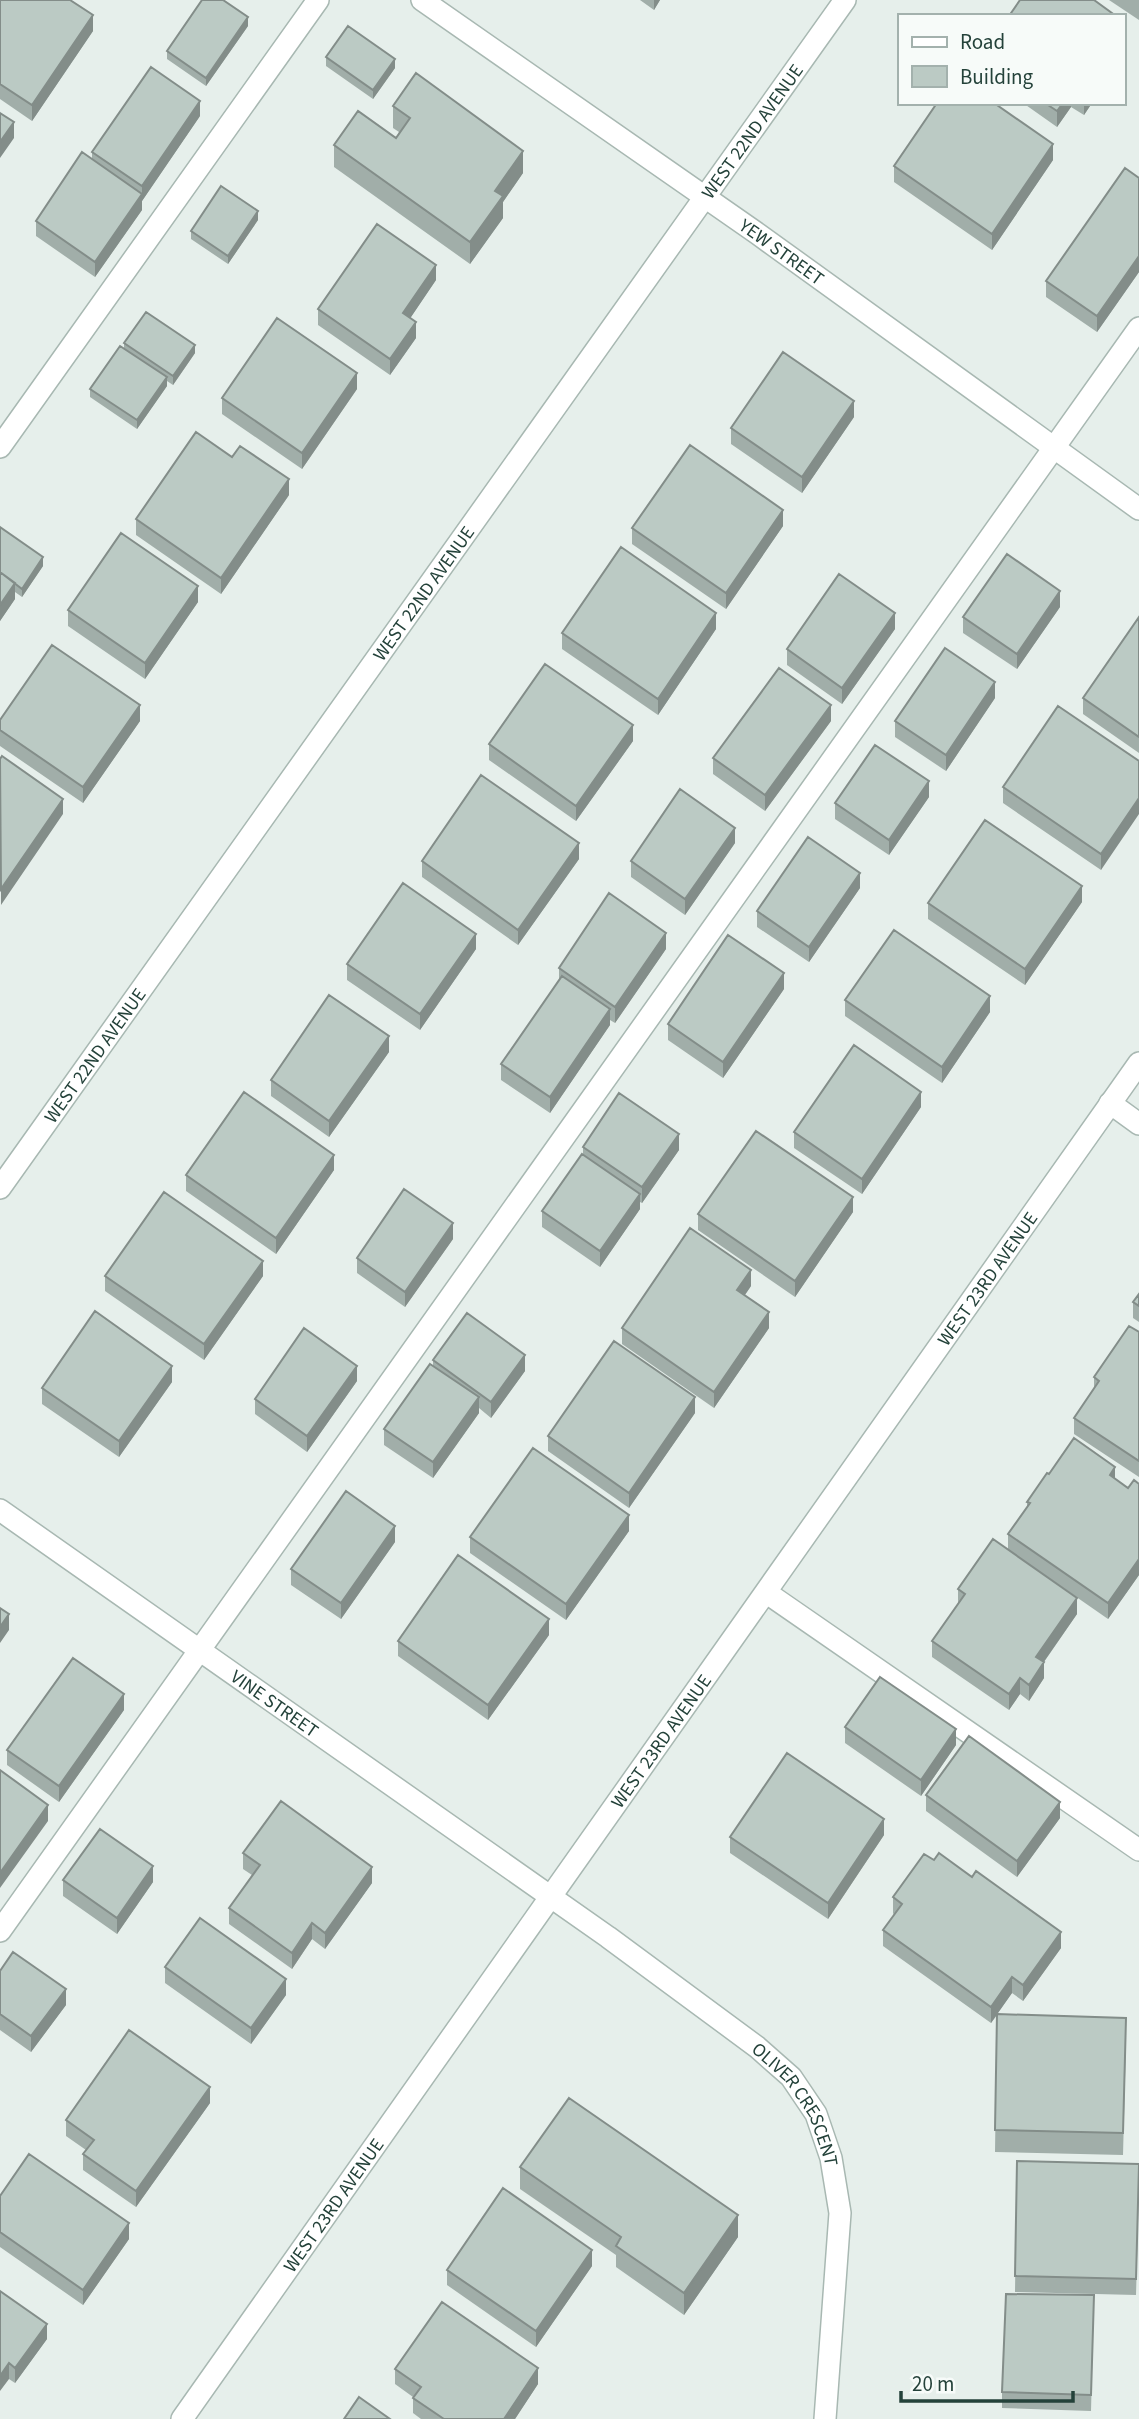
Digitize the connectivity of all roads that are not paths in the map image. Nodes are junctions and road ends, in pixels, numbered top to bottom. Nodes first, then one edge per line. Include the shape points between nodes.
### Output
1 (318, 0) edge
2 (422, 0) edge
3 (845, 0) edge
4 (706, 197) junction
5 (1139, 328) edge
6 (0, 447) edge
7 (1055, 448) junction
8 (1139, 509) edge
9 (1139, 1063) edge
10 (1110, 1103) junction
11 (1139, 1124) edge
12 (0, 1188) edge
13 (0, 1510) edge
14 (767, 1593) junction
15 (200, 1652) junction
16 (1139, 1850) edge
17 (550, 1898) junction
18 (0, 1931) edge
19 (182, 2419) edge
20 (825, 2419) edge

1 - 6 street
2 - 4 street, YEW STREET
3 - 4 street, WEST 22ND AVENUE
4 - 7 street, YEW STREET
4 - 12 street, WEST 22ND AVENUE
5 - 7 street
7 - 8 street, YEW STREET
7 - 15 street
9 - 10 street, WEST 23RD AVENUE
10 - 11 street
10 - 14 street, WEST 23RD AVENUE
13 - 15 street, VINE STREET
14 - 16 street
14 - 17 street, WEST 23RD AVENUE
15 - 17 street, VINE STREET
15 - 18 street
17 - 19 street, WEST 23RD AVENUE
17 - 20 street, OLIVER CRESCENT via 757,2047 792,2077 816,2114 831,2158 840,2213

